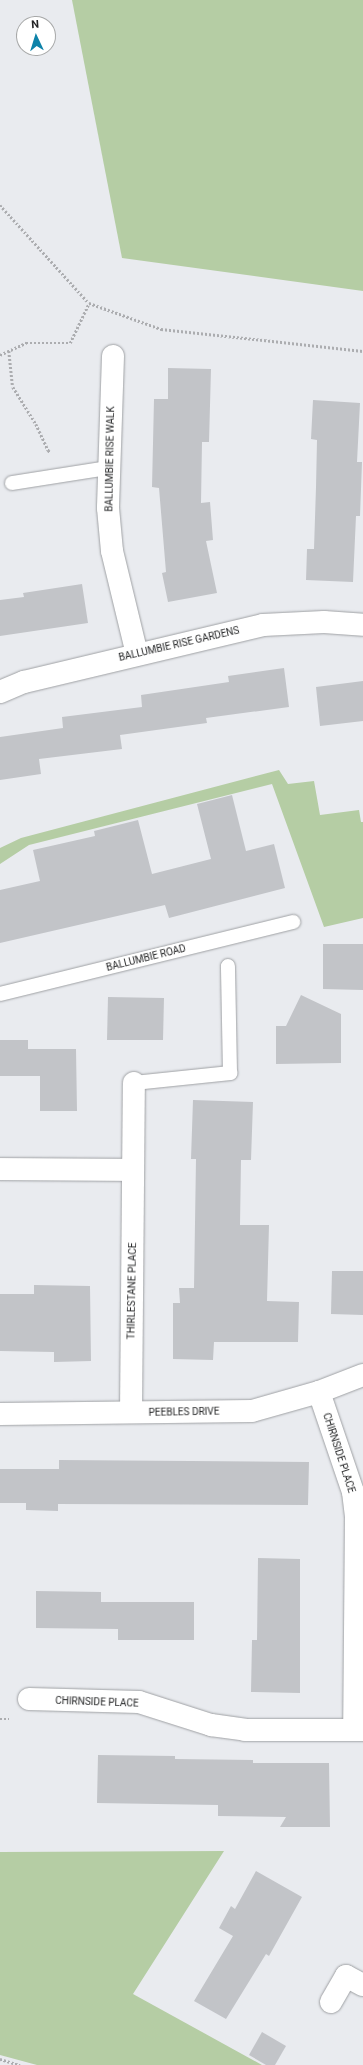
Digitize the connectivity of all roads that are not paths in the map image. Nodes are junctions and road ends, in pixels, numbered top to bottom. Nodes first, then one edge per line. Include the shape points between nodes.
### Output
1 (113, 356) dead end
2 (108, 468) junction
3 (12, 483) dead end
4 (363, 624) edge
5 (137, 654) junction
6 (0, 692) edge
7 (293, 922) dead end
8 (228, 966) dead end
9 (0, 994) edge
10 (134, 1083) joint
11 (0, 1169) edge
12 (133, 1170) junction
13 (363, 1375) edge
14 (319, 1392) junction
15 (131, 1412) junction
16 (0, 1414) edge
17 (29, 1699) dead end
18 (358, 1730) edge
19 (363, 1985) edge
20 (331, 2002) dead end

1 - 2 street, BALLUMBIE RISE WALK
2 - 3 lane
2 - 5 street, BALLUMBIE RISE WALK via 112,551
4 - 5 street, BALLUMBIE RISE GARDENS via 324,622 263,625
5 - 6 street, BALLUMBIE RISE GARDENS via 24,682
7 - 9 lane, BALLUMBIE ROAD
8 - 10 lane, THIRLESTANE PLACE via 230,1073
10 - 12 street, THIRLESTANE PLACE
11 - 12 street
12 - 15 street, THIRLESTANE PLACE
13 - 14 street, PEEBLES DRIVE
14 - 15 street, PEEBLES DRIVE via 252,1411
14 - 18 street, CHIRNSIDE PLACE via 354,1492
15 - 16 street, PEEBLES DRIVE
17 - 18 street, CHIRNSIDE PLACE via 138,1702 211,1725 245,1730
19 - 20 street via 346,1976

